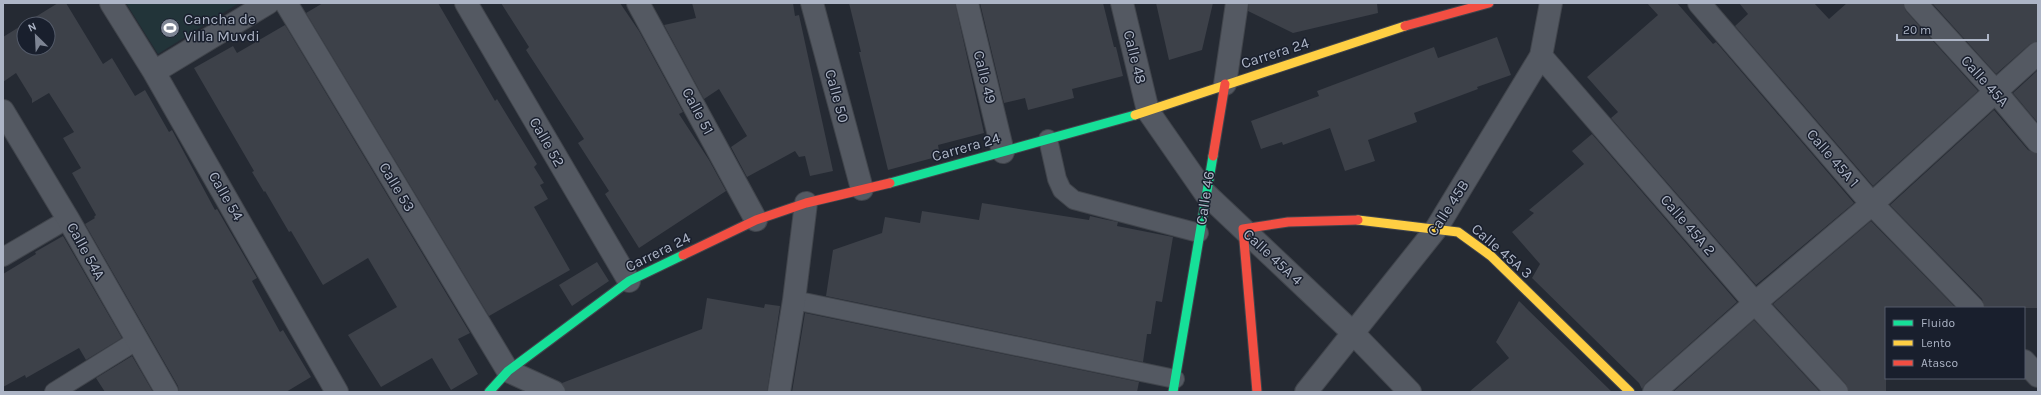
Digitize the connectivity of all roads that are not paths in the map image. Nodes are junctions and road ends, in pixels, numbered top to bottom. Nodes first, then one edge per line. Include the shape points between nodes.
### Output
1 (110, 3) edge
2 (268, 3) edge
3 (286, 3) edge
4 (466, 3) edge
5 (638, 3) edge
6 (653, 3) edge
7 (812, 3) edge
8 (967, 3) edge
9 (1122, 3) edge
10 (1237, 3) edge
11 (1489, 3) edge
12 (1551, 3) edge
13 (1699, 3) edge
14 (1915, 3) edge
15 (2038, 53) edge
16 (1542, 56) junction
17 (670, 59) junction
18 (154, 72) junction
19 (1225, 84) junction
20 (1996, 92) junction
21 (3, 111) edge
22 (1148, 111) junction
23 (1048, 139) junction
24 (2038, 142) edge
25 (1002, 152) junction
26 (862, 189) junction
27 (1205, 194) junction
28 (806, 203) junction
29 (1872, 204) junction
30 (68, 218) junction
31 (756, 220) junction
32 (1243, 229) junction
33 (1436, 229) junction
34 (1199, 233) junction
35 (3, 257) edge
36 (629, 281) junction
37 (794, 300) junction
38 (1755, 303) junction
39 (1972, 307) edge
40 (1352, 332) junction
41 (136, 341) junction
42 (2025, 362) edge
43 (508, 371) junction
44 (2038, 376) edge
45 (1174, 386) edge
46 (54, 392) edge
47 (167, 392) edge
48 (337, 392) edge
49 (488, 392) edge
50 (554, 392) edge
51 (779, 392) edge
52 (1257, 392) edge
53 (1306, 392) edge
54 (1410, 392) edge
55 (1630, 392) edge
56 (1654, 392) edge
57 (1837, 392) edge

1 - 18 street, Calle 54
2 - 18 street
3 - 43 street, Calle 53
4 - 36 street, Calle 52
5 - 17 street, Calle 51
6 - 17 street
7 - 26 street, Calle 50
8 - 25 street, Calle 49
9 - 22 street, Calle 48
10 - 19 street, Calle 46
11 - 19 street, Carrera 24 via 1413,23
12 - 16 street, Calle 45B
13 - 29 street, Calle 45A 1
14 - 20 street, Calle 45A
15 - 20 street
16 - 33 street, Calle 45B
16 - 38 street, Calle 45A 2
17 - 31 street, Calle 51
18 - 48 street, Calle 54
19 - 22 street, Carrera 24
19 - 27 street, Calle 46
20 - 24 street, Calle 45A
20 - 29 street
21 - 30 street, Calle 54A
22 - 23 street, Carrera 24
22 - 27 street, Calle 45A 4
23 - 25 street, Carrera 24
23 - 34 lane via 1057,179 1062,190 1074,200
25 - 26 street, Carrera 24
26 - 28 street, Carrera 24
27 - 32 street, Calle 45A 4
27 - 34 street, Calle 46
28 - 31 street, Carrera 24
28 - 37 street
29 - 38 street
29 - 39 street, Calle 45A 1
30 - 35 lane
30 - 41 street, Calle 54A
31 - 36 street, Carrera 24
32 - 33 street, Calle 45A 3 via 1288,222 1349,220
32 - 40 street, Calle 45A 4
32 - 52 street
33 - 40 street, Calle 45B
33 - 55 street, Calle 45A 3 via 1458,232 1491,256
34 - 45 street, Calle 46
36 - 43 street, Carrera 24
37 - 45 lane
37 - 51 street
38 - 56 street
38 - 57 street, Calle 45A 2
40 - 53 street, Calle 45B
40 - 54 street, Calle 45A 4
41 - 46 lane
41 - 47 street, Calle 54A
42 - 44 street
43 - 49 street, Carrera 24
43 - 50 street

